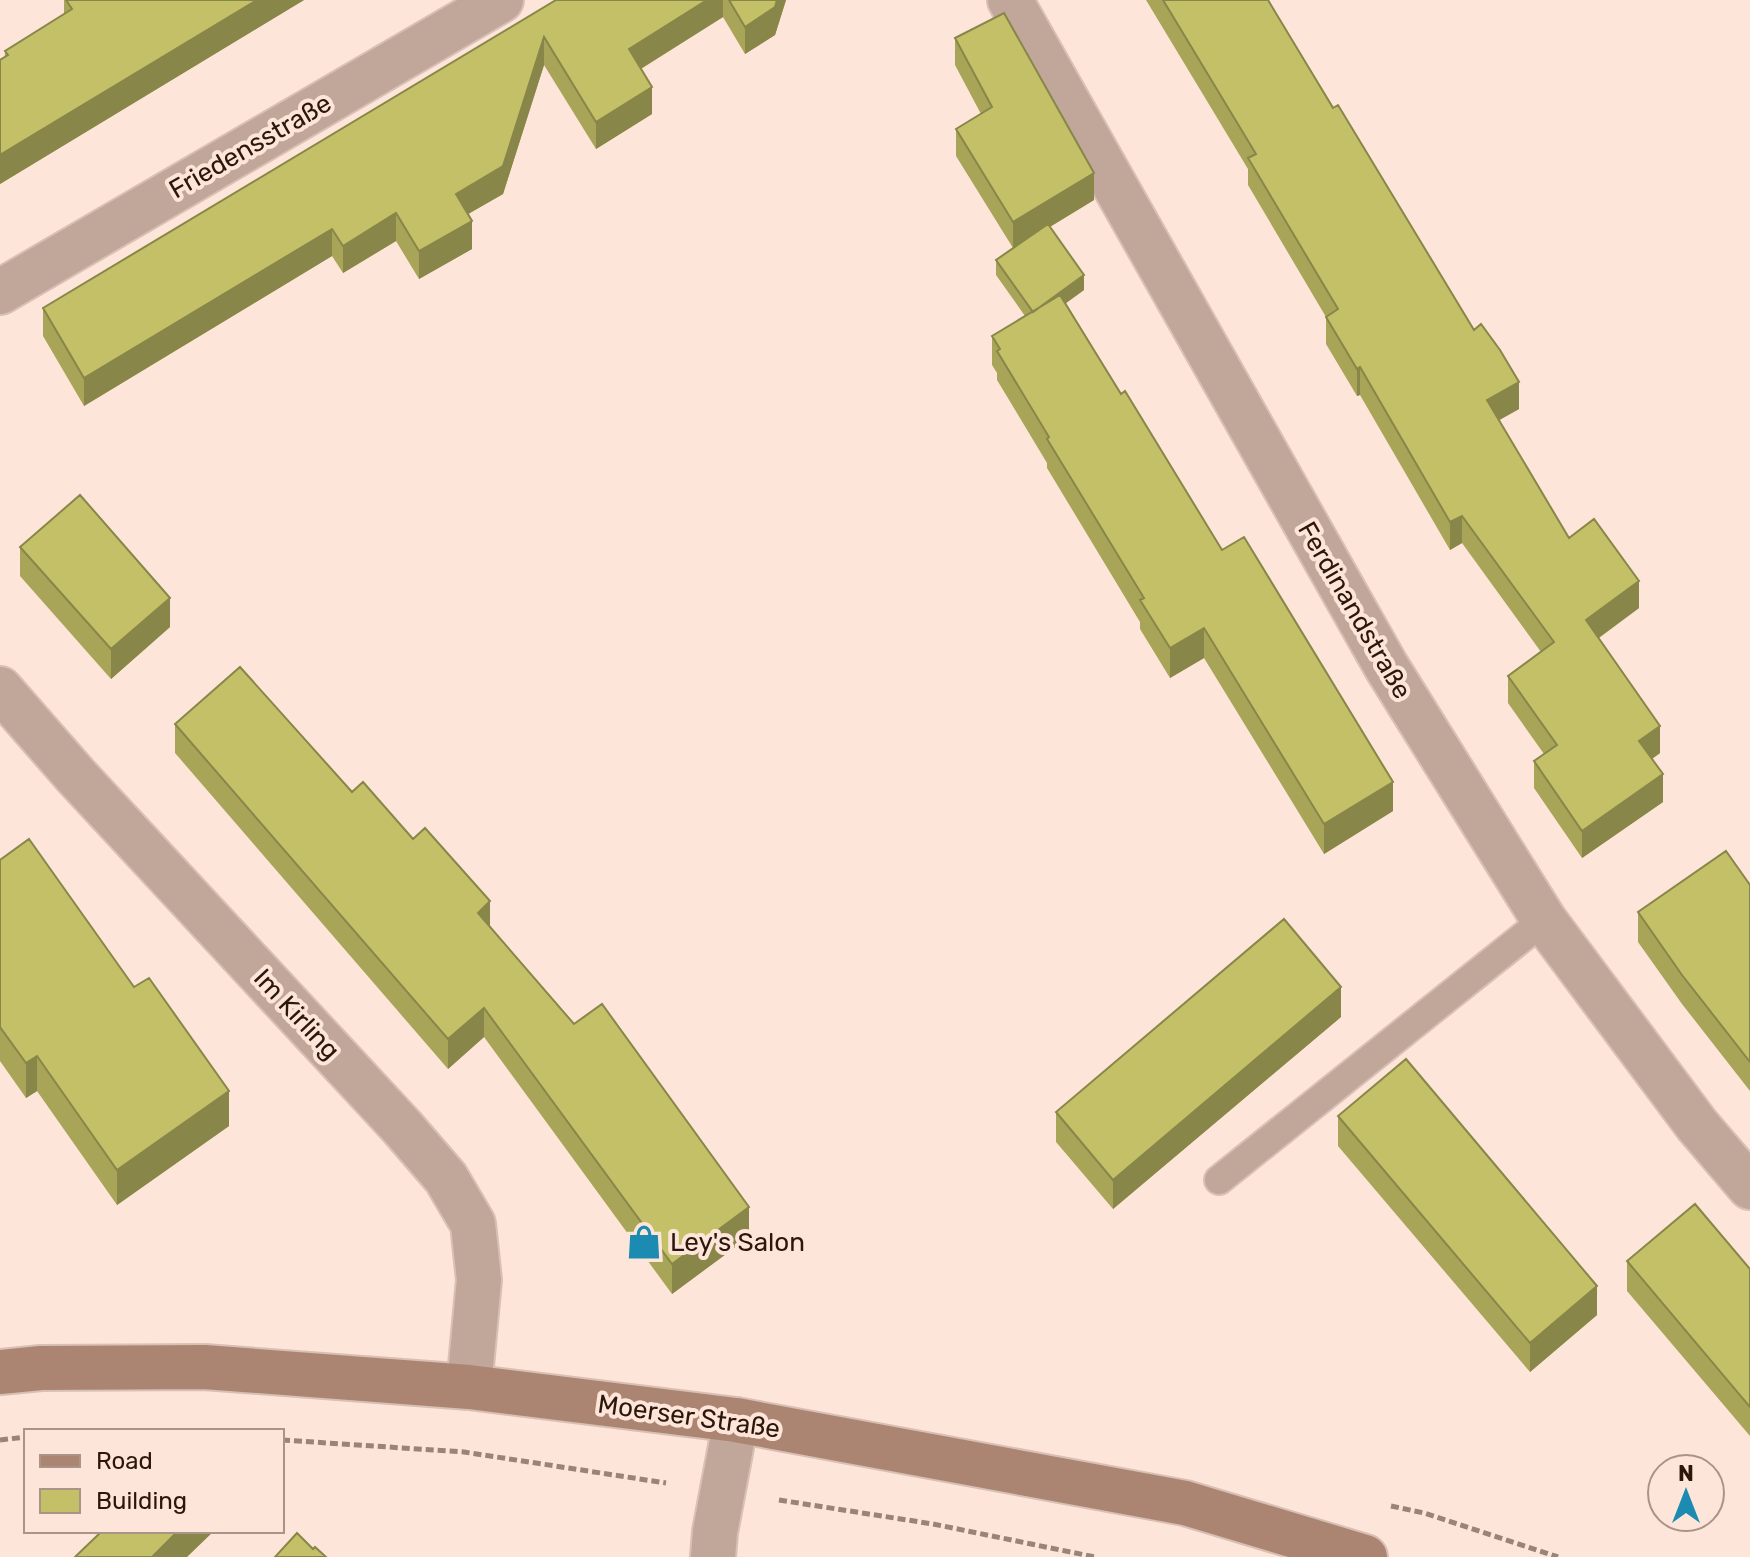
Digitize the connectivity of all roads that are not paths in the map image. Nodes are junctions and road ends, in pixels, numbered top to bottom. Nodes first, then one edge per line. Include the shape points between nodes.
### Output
1 (501, 0) edge
2 (1010, 0) edge
3 (0, 292) edge
4 (0, 689) edge
5 (1544, 920) junction
6 (1219, 1180) dead end
7 (1750, 1187) edge
8 (0, 1372) edge
9 (469, 1387) junction
10 (736, 1420) junction
11 (713, 1557) edge
12 (1365, 1557) edge

1 - 3 street, Friedensstraße
2 - 5 street, Ferdinandstraße via 1386,666
4 - 9 street, Im Kirling via 446,1178 473,1224 479,1280
5 - 6 lane
5 - 7 street, Ferdinandstraße via 1697,1125
8 - 9 main road, Moerser Straße via 204,1367
9 - 10 main road, Moerser Straße
10 - 11 street
10 - 12 main road, Moerser Straße via 1185,1503

